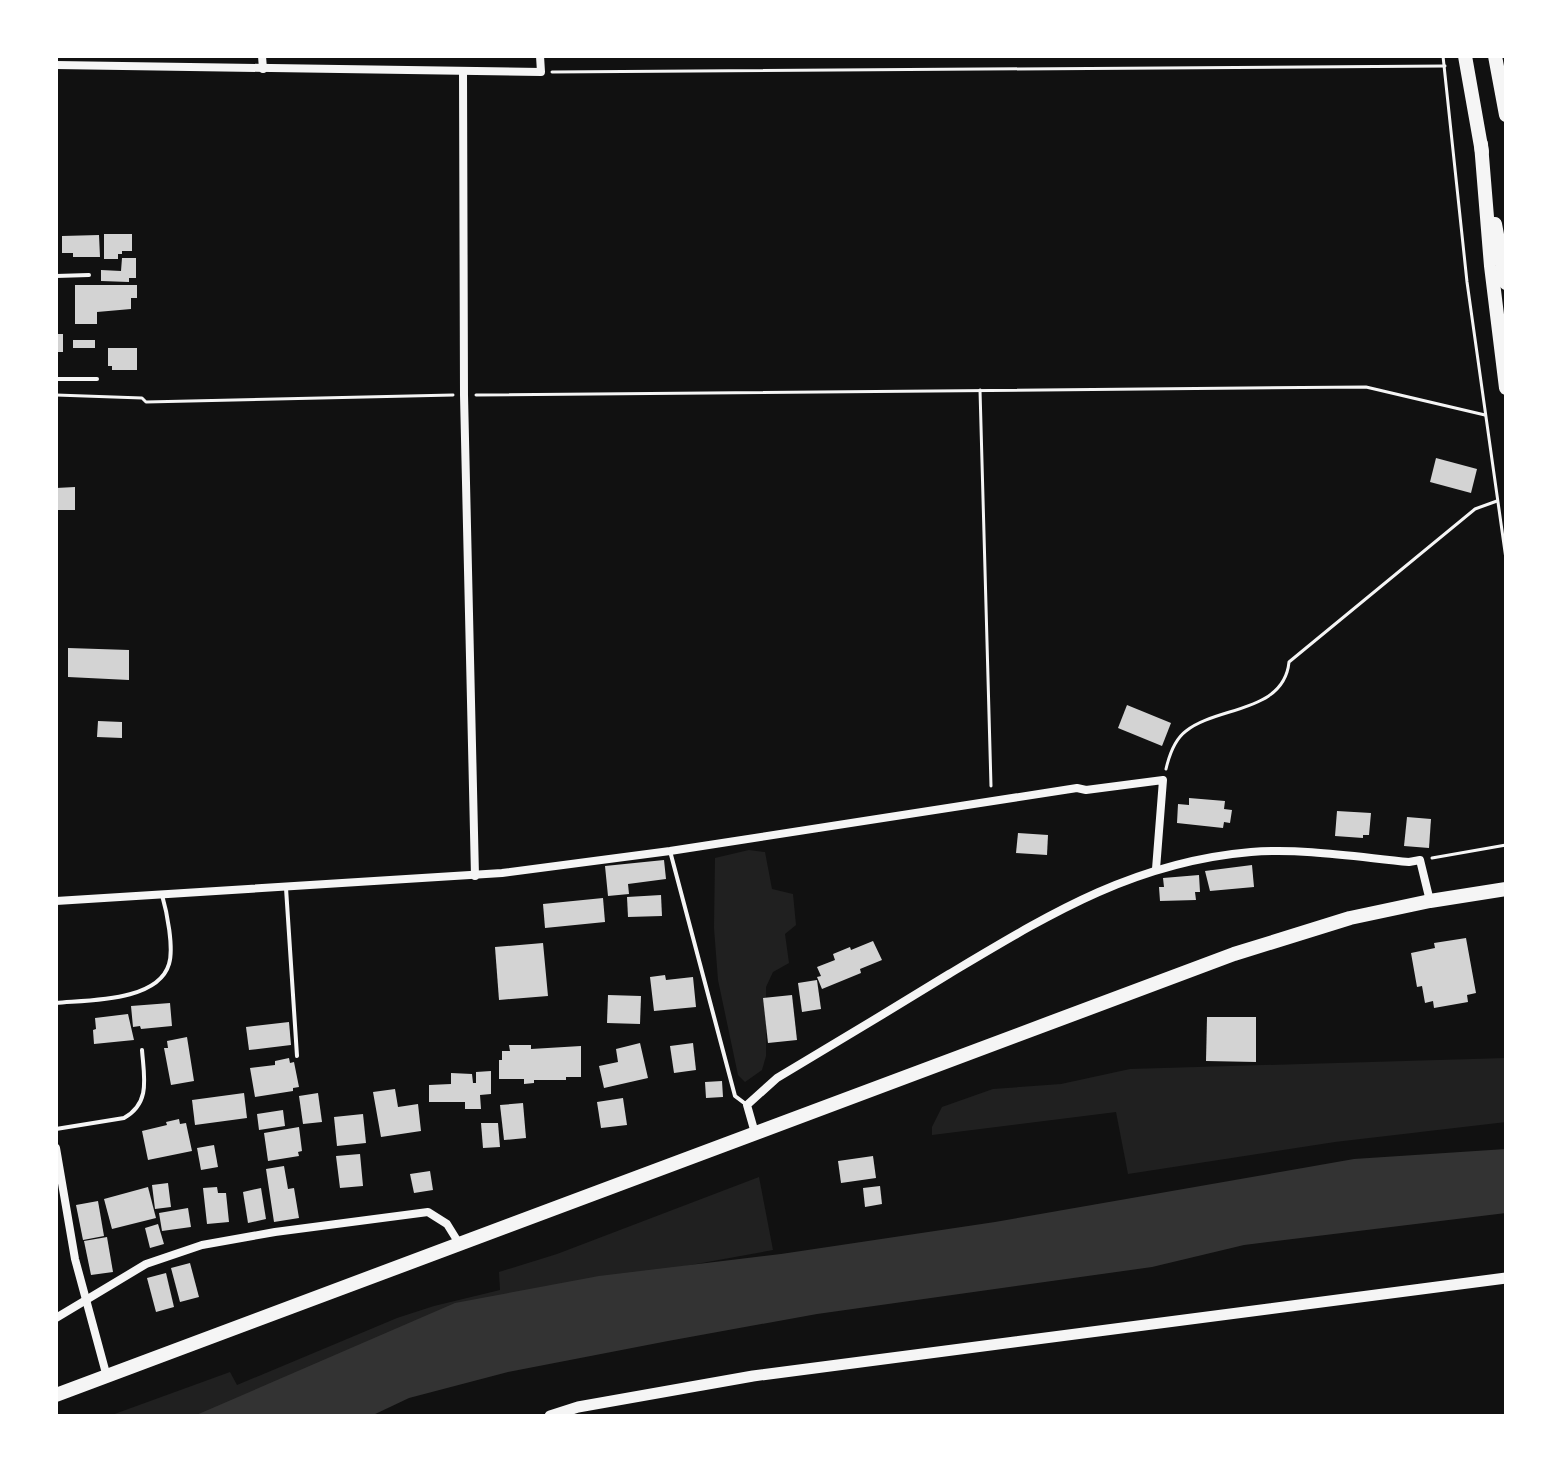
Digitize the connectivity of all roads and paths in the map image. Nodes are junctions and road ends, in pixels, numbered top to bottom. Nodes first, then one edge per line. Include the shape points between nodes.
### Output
1 (262, 56) edge
2 (540, 56) edge
3 (1443, 56) edge
4 (1465, 56) edge
5 (1495, 56) edge
6 (56, 65) edge
7 (1445, 66) junction
8 (263, 69) junction
9 (463, 72) junction
10 (541, 72) junction
11 (1506, 115) edge
12 (1481, 144) junction
13 (89, 275) dead end
14 (56, 276) edge
15 (1506, 283) edge
16 (56, 379) edge
17 (97, 379) dead end
18 (1506, 388) edge
19 (980, 390) junction
20 (56, 395) edge
21 (464, 395) junction
22 (1485, 415) junction
23 (1497, 501) junction
24 (1506, 557) edge
25 (1163, 780) junction
26 (992, 801) junction
27 (1506, 845) edge
28 (670, 851) junction
29 (1420, 860) junction
30 (1156, 869) junction
31 (475, 876) junction
32 (286, 888) junction
33 (1506, 889) edge
34 (162, 895) junction
35 (56, 901) edge
36 (1430, 901) junction
37 (56, 1003) edge
38 (142, 1050) dead end
39 (297, 1056) dead end
40 (747, 1105) junction
41 (56, 1129) edge
42 (755, 1133) junction
43 (56, 1148) edge
44 (460, 1245) junction
45 (1506, 1278) edge
46 (84, 1299) junction
47 (56, 1318) edge
48 (107, 1377) junction
49 (56, 1395) edge
50 (550, 1416) edge

1 - 8 street
2 - 10 street
3 - 7 path
4 - 12 highway
5 - 11 highway
6 - 8 street
7 - 10 path
7 - 22 path
8 - 9 street
9 - 10 street
9 - 21 street
12 - 15 highway
12 - 18 highway
13 - 14 lane
16 - 17 lane
19 - 21 path
19 - 22 path via 1366,387
19 - 26 path
20 - 21 path via 146,402
21 - 31 street
22 - 23 path
23 - 24 path
23 - 25 path via 1475,509 1289,662 1277,690 1184,733
25 - 26 street
25 - 30 street
26 - 28 street
27 - 29 path
28 - 31 street
28 - 40 lane via 735,1096
29 - 30 street via 1253,852
29 - 36 street
30 - 40 street via 1082,898 1008,939 777,1078
31 - 32 street
32 - 34 street
32 - 39 lane
33 - 36 highway
34 - 35 street
34 - 37 lane via 171,961 159,978 126,996
36 - 42 highway via 1350,918 1234,954
38 - 41 lane via 145,1094 132,1113
40 - 42 street
42 - 44 highway
43 - 46 street
44 - 46 street via 447,1224 428,1212 275,1232 202,1245 146,1264
44 - 48 highway
45 - 50 street via 753,1376
46 - 47 street
46 - 48 street
48 - 49 highway

